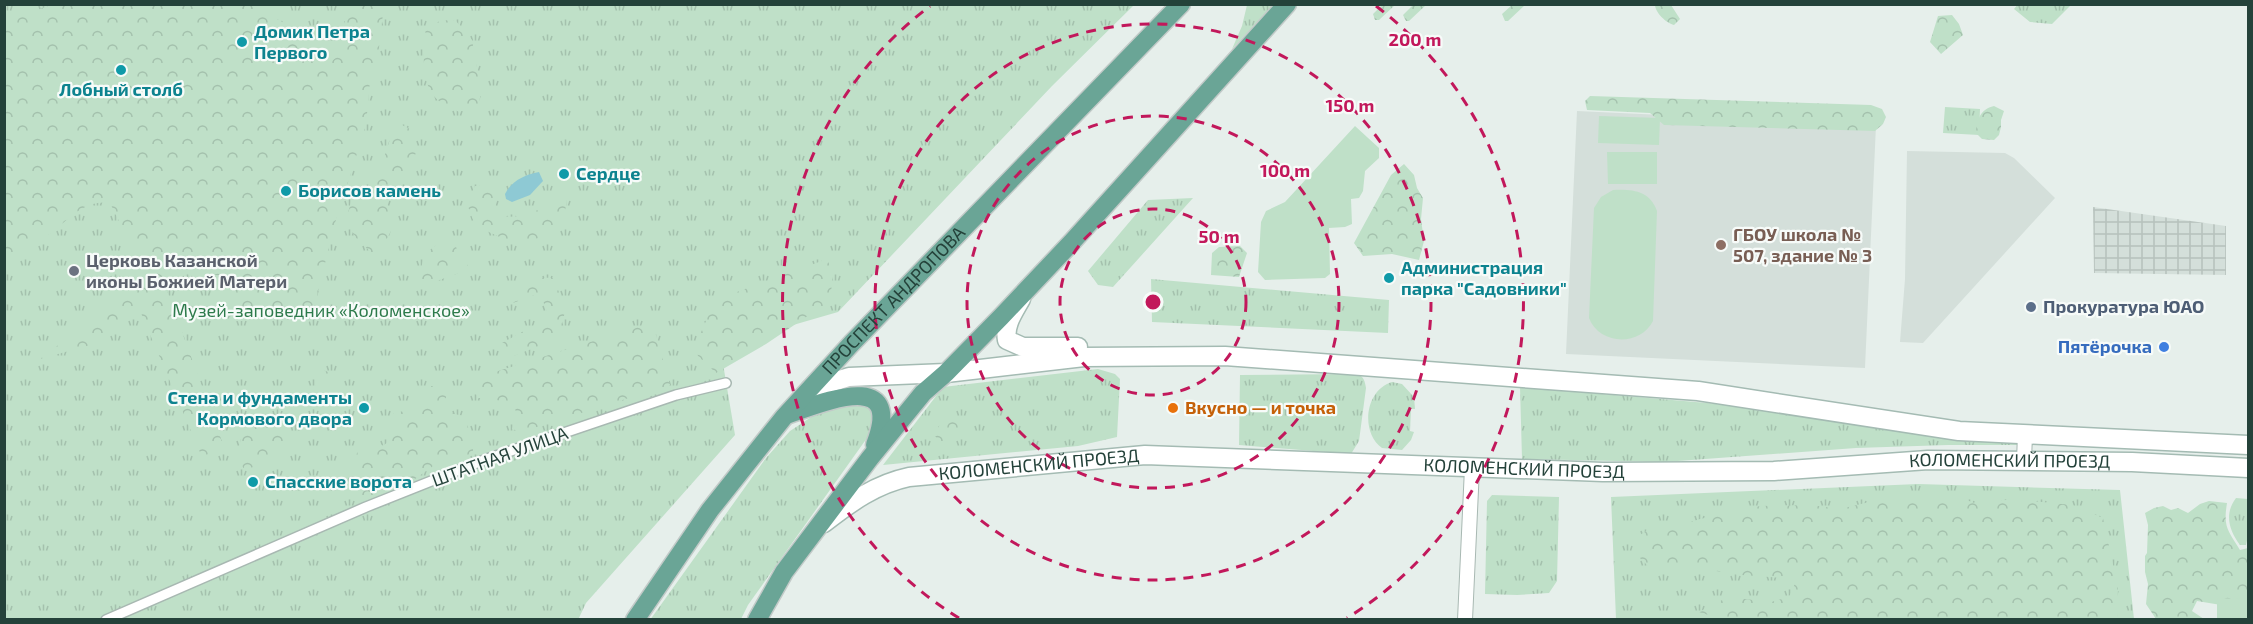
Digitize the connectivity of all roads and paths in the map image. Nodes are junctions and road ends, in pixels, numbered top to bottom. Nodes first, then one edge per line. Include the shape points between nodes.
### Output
1 (1181, 4) edge
2 (1287, 4) edge
3 (1024, 293) junction
4 (1110, 356) junction
5 (946, 373) junction
6 (726, 383) dead end
7 (810, 389) junction
8 (784, 417) junction
9 (2025, 434) junction
10 (2248, 445) edge
11 (870, 458) junction
12 (2024, 461) junction
13 (1472, 468) junction
14 (2248, 468) edge
15 (816, 530) junction
16 (106, 620) edge
17 (635, 620) edge
18 (757, 620) edge
19 (1465, 620) edge

1 - 7 main road, ПРОСПЕКТ АНДРОПОВА
2 - 3 main road
3 - 4 main road via 1009,323 1008,340 1023,347 1099,348
3 - 5 main road
4 - 5 main road, КОЛОМЕНСКИЙ ПРОЕЗД
4 - 9 main road, КОЛОМЕНСКИЙ ПРОЕЗД via 1225,356 1698,391 1959,431
5 - 7 main road, КОЛОМЕНСКИЙ ПРОЕЗД via 849,377
5 - 11 main road via 922,393
6 - 16 street, ШТАТНАЯ УЛИЦА via 676,395 484,460
7 - 8 main road, ПРОСПЕКТ АНДРОПОВА
8 - 11 main road via 834,398 868,397 880,407 882,421
8 - 17 main road, ПРОСПЕКТ АНДРОПОВА via 710,510
9 - 10 main road, КОЛОМЕНСКИЙ ПРОЕЗД
9 - 12 street
11 - 15 main road
12 - 13 main road, КОЛОМЕНСКИЙ ПРОЕЗД via 1928,460 1774,471
12 - 14 main road, КОЛОМЕНСКИЙ ПРОЕЗД
13 - 15 main road, КОЛОМЕНСКИЙ ПРОЕЗД via 1145,455 909,477 891,481 857,498
13 - 19 street
15 - 18 main road via 784,573

